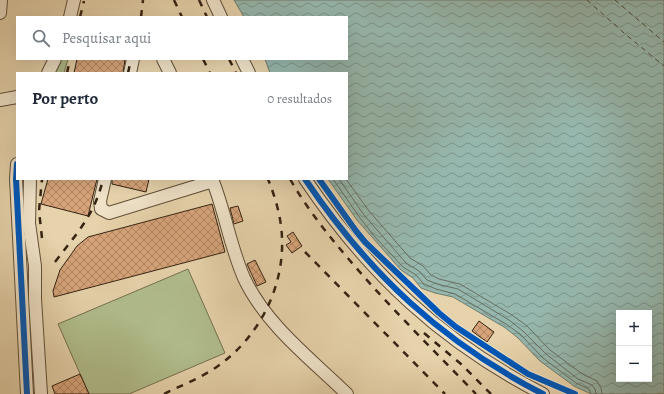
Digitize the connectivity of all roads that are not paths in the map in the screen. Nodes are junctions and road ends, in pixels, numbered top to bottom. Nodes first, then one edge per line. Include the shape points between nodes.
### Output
1 (1, 0) edge
2 (74, 0) edge
3 (213, 0) edge
4 (0, 13) edge
5 (70, 16) edge
6 (221, 16) edge
7 (54, 60) edge
8 (133, 60) edge
9 (164, 60) edge
10 (242, 60) edge
11 (48, 72) edge
12 (130, 72) edge
13 (170, 72) edge
14 (248, 72) edge
15 (16, 97) edge
16 (0, 100) edge
17 (16, 180) edge
18 (30, 180) edge
19 (105, 180) edge
20 (213, 180) edge
21 (306, 180) edge
22 (38, 345) junction
23 (24, 347) junction
24 (27, 394) edge
25 (41, 394) edge
26 (347, 394) edge
27 (543, 394) edge

1 - 4 street
2 - 5 street
3 - 6 street
7 - 11 street
8 - 12 street
9 - 13 street
10 - 14 street
15 - 16 street
17 - 23 street
18 - 22 street via 29,223
19 - 20 street via 99,204 101,209 109,213
20 - 26 street via 245,280 287,337
21 - 27 street via 361,253 404,298 483,360
22 - 23 street
22 - 25 street
23 - 24 street

